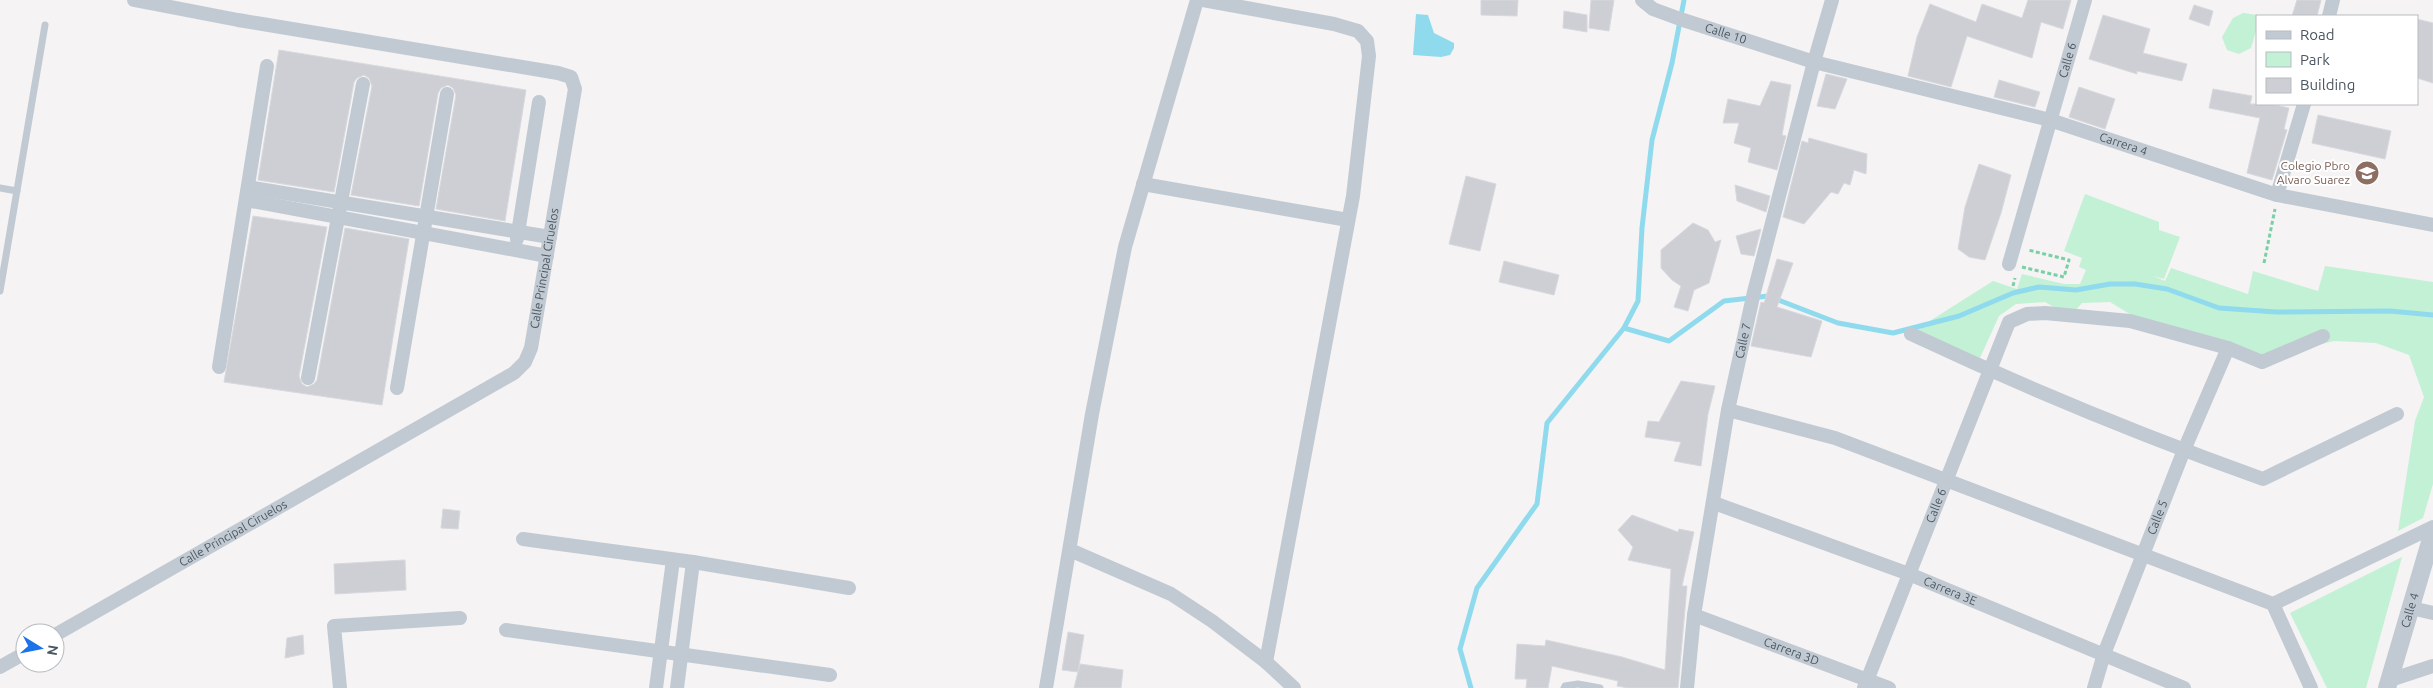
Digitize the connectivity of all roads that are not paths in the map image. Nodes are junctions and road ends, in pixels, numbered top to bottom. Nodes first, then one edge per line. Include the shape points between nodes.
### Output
1 (134, 0) edge
2 (1197, 0) edge
3 (1203, 0) edge
4 (1642, 0) edge
5 (1832, 0) edge
6 (2085, 0) edge
7 (2333, 0) edge
8 (2329, 15) edge
9 (45, 25) dead end
10 (1814, 62) junction
11 (267, 66) dead end
12 (363, 84) dead end
13 (447, 94) dead end
14 (540, 102) dead end
15 (2304, 105) edge
16 (2050, 120) junction
17 (1143, 184) junction
18 (0, 188) edge
19 (17, 191) junction
20 (247, 194) junction
21 (2277, 195) junction
22 (341, 202) junction
23 (426, 216) junction
24 (338, 217) junction
25 (1348, 220) junction
26 (2433, 224) edge
27 (518, 232) junction
28 (423, 233) junction
29 (550, 237) junction
30 (515, 250) junction
31 (547, 256) junction
32 (2009, 264) dead end
33 (0, 291) edge
34 (1911, 334) dead end
35 (2323, 336) dead end
36 (2228, 348) junction
37 (219, 367) dead end
38 (1991, 371) junction
39 (308, 378) dead end
40 (397, 388) dead end
41 (1728, 410) junction
42 (2396, 414) dead end
43 (2184, 450) junction
44 (1946, 478) junction
45 (1714, 503) junction
46 (2433, 527) edge
47 (2433, 532) edge
48 (523, 539) dead end
49 (1070, 550) junction
50 (2144, 554) junction
51 (672, 560) junction
52 (693, 562) junction
53 (1909, 574) junction
54 (849, 588) dead end
55 (2273, 604) junction
56 (2411, 608) junction
57 (2433, 613) edge
58 (1694, 615) junction
59 (460, 618) dead end
60 (65, 630) edge
61 (506, 630) dead end
62 (661, 651) junction
63 (2104, 654) junction
64 (682, 655) junction
65 (15, 659) edge
66 (1266, 662) junction
67 (2433, 666) edge
68 (0, 667) edge
69 (830, 675) dead end
70 (1866, 684) edge
71 (2388, 684) edge
72 (340, 688) edge
73 (656, 688) edge
74 (677, 688) edge
75 (1046, 688) edge
76 (1294, 688) edge
77 (1564, 688) edge
78 (1600, 688) edge
79 (1687, 688) edge
80 (1889, 688) edge
81 (2094, 688) edge
82 (2184, 688) edge
83 (2311, 688) edge

1 - 29 street, Calle Principal Ciruelos via 571,77 576,89
2 - 17 street
3 - 25 street via 1340,25 1358,31 1367,41 1369,56
4 - 10 street, Calle 10 via 1680,19
5 - 10 street, Calle 7
6 - 16 street, Calle 6
7 - 8 street
9 - 19 lane
10 - 16 street, Carrera 4
10 - 41 street, Calle 7 via 1754,292
11 - 20 street
12 - 22 street
13 - 23 street
14 - 27 street
15 - 21 street
16 - 21 street, Carrera 4
16 - 32 street, Calle 6
17 - 25 street
17 - 49 street via 1125,247 1092,414
18 - 19 lane
19 - 33 lane
20 - 22 street
20 - 24 street
20 - 37 street
21 - 26 street, Carrera 4
22 - 23 street
22 - 24 street
23 - 27 street
23 - 28 street
24 - 28 street
24 - 39 street
25 - 66 street
27 - 29 street
27 - 30 street
28 - 30 street
28 - 40 street
29 - 31 street, Calle Principal Ciruelos
30 - 31 street
31 - 60 street, Calle Principal Ciruelos via 531,348 525,362 514,373
34 - 38 street
35 - 36 street via 2262,362
36 - 38 street, Calle 6 via 2130,321 2027,314 2009,322
36 - 43 street, Calle 5
38 - 43 street
38 - 44 street, Calle 6
41 - 44 street via 1834,438
41 - 45 street, Calle 7
42 - 43 street via 2262,479
43 - 50 street, Calle 5
44 - 50 street
44 - 53 street, Calle 6
45 - 53 street, Carrera 3E
45 - 58 street, Calle 7
46 - 55 street
47 - 56 street, Calle 4
48 - 51 street
49 - 66 street via 1171,594
49 - 75 street
50 - 55 street
50 - 63 street, Calle 5
51 - 52 street
51 - 62 street
52 - 54 street
52 - 64 street
53 - 63 street, Carrera 3E
53 - 70 street, Calle 6
55 - 83 street
56 - 57 street
56 - 71 street, Calle 4
58 - 70 street, Carrera 3D
58 - 79 street, Calle 7
59 - 72 street via 334,626
61 - 62 street
62 - 64 street
62 - 73 street
63 - 81 street, Calle 5
63 - 82 street, Carrera 3E
64 - 69 street
64 - 74 street
65 - 68 street
66 - 76 street
67 - 71 street
70 - 80 street, Carrera 3D
77 - 78 lane via 1578,684

